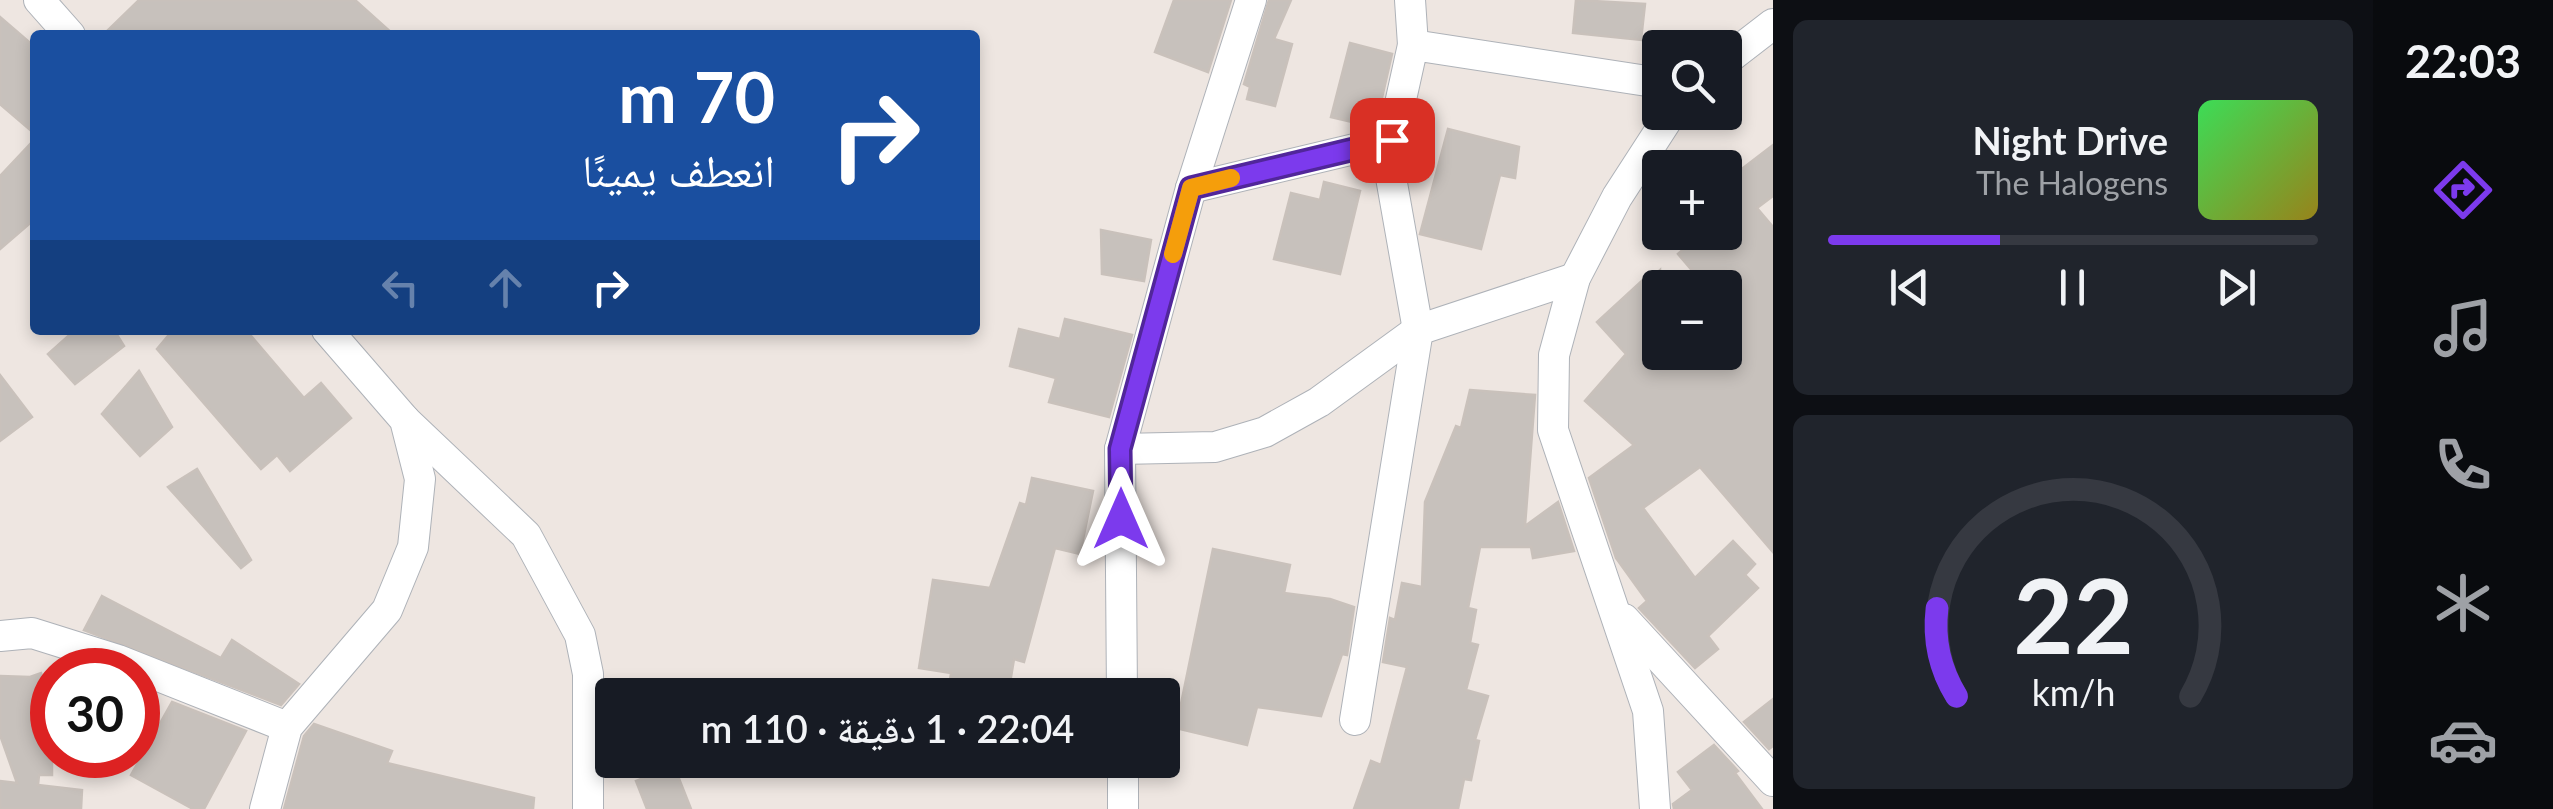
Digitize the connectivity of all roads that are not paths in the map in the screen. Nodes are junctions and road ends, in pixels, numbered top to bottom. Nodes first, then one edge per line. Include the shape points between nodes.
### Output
1 (40, 0) edge
2 (1252, 0) edge
3 (1410, 0) edge
4 (66, 30) edge
5 (1770, 34) edge
6 (1413, 44) junction
7 (1742, 51) edge
8 (1642, 79) edge
9 (1660, 130) edge
10 (1392, 140) junction
11 (1191, 188) junction
12 (1575, 278) junction
13 (1418, 330) junction
14 (331, 335) edge
15 (405, 420) junction
16 (1120, 449) junction
17 (1615, 609) junction
18 (0, 636) edge
19 (1122, 678) edge
20 (1355, 720) dead end
21 (287, 727) junction
22 (1122, 778) edge
23 (1773, 781) edge
24 (265, 809) edge
25 (588, 809) edge
26 (1123, 809) edge
27 (1655, 809) edge

1 - 4 street
2 - 11 street
3 - 6 street
5 - 7 street
6 - 8 street
6 - 10 street
9 - 12 street
10 - 11 street
10 - 13 street via 1390,172
11 - 16 street
12 - 13 street
12 - 17 street via 1554,356 1553,430
13 - 16 street via 1265,432 1215,448
13 - 20 street
14 - 15 street
15 - 21 street via 420,479 413,547 388,610
15 - 25 street via 526,534 580,635 588,674
16 - 19 street
17 - 23 street
17 - 27 street via 1648,711
18 - 21 street via 49,638
21 - 24 street
22 - 26 street

